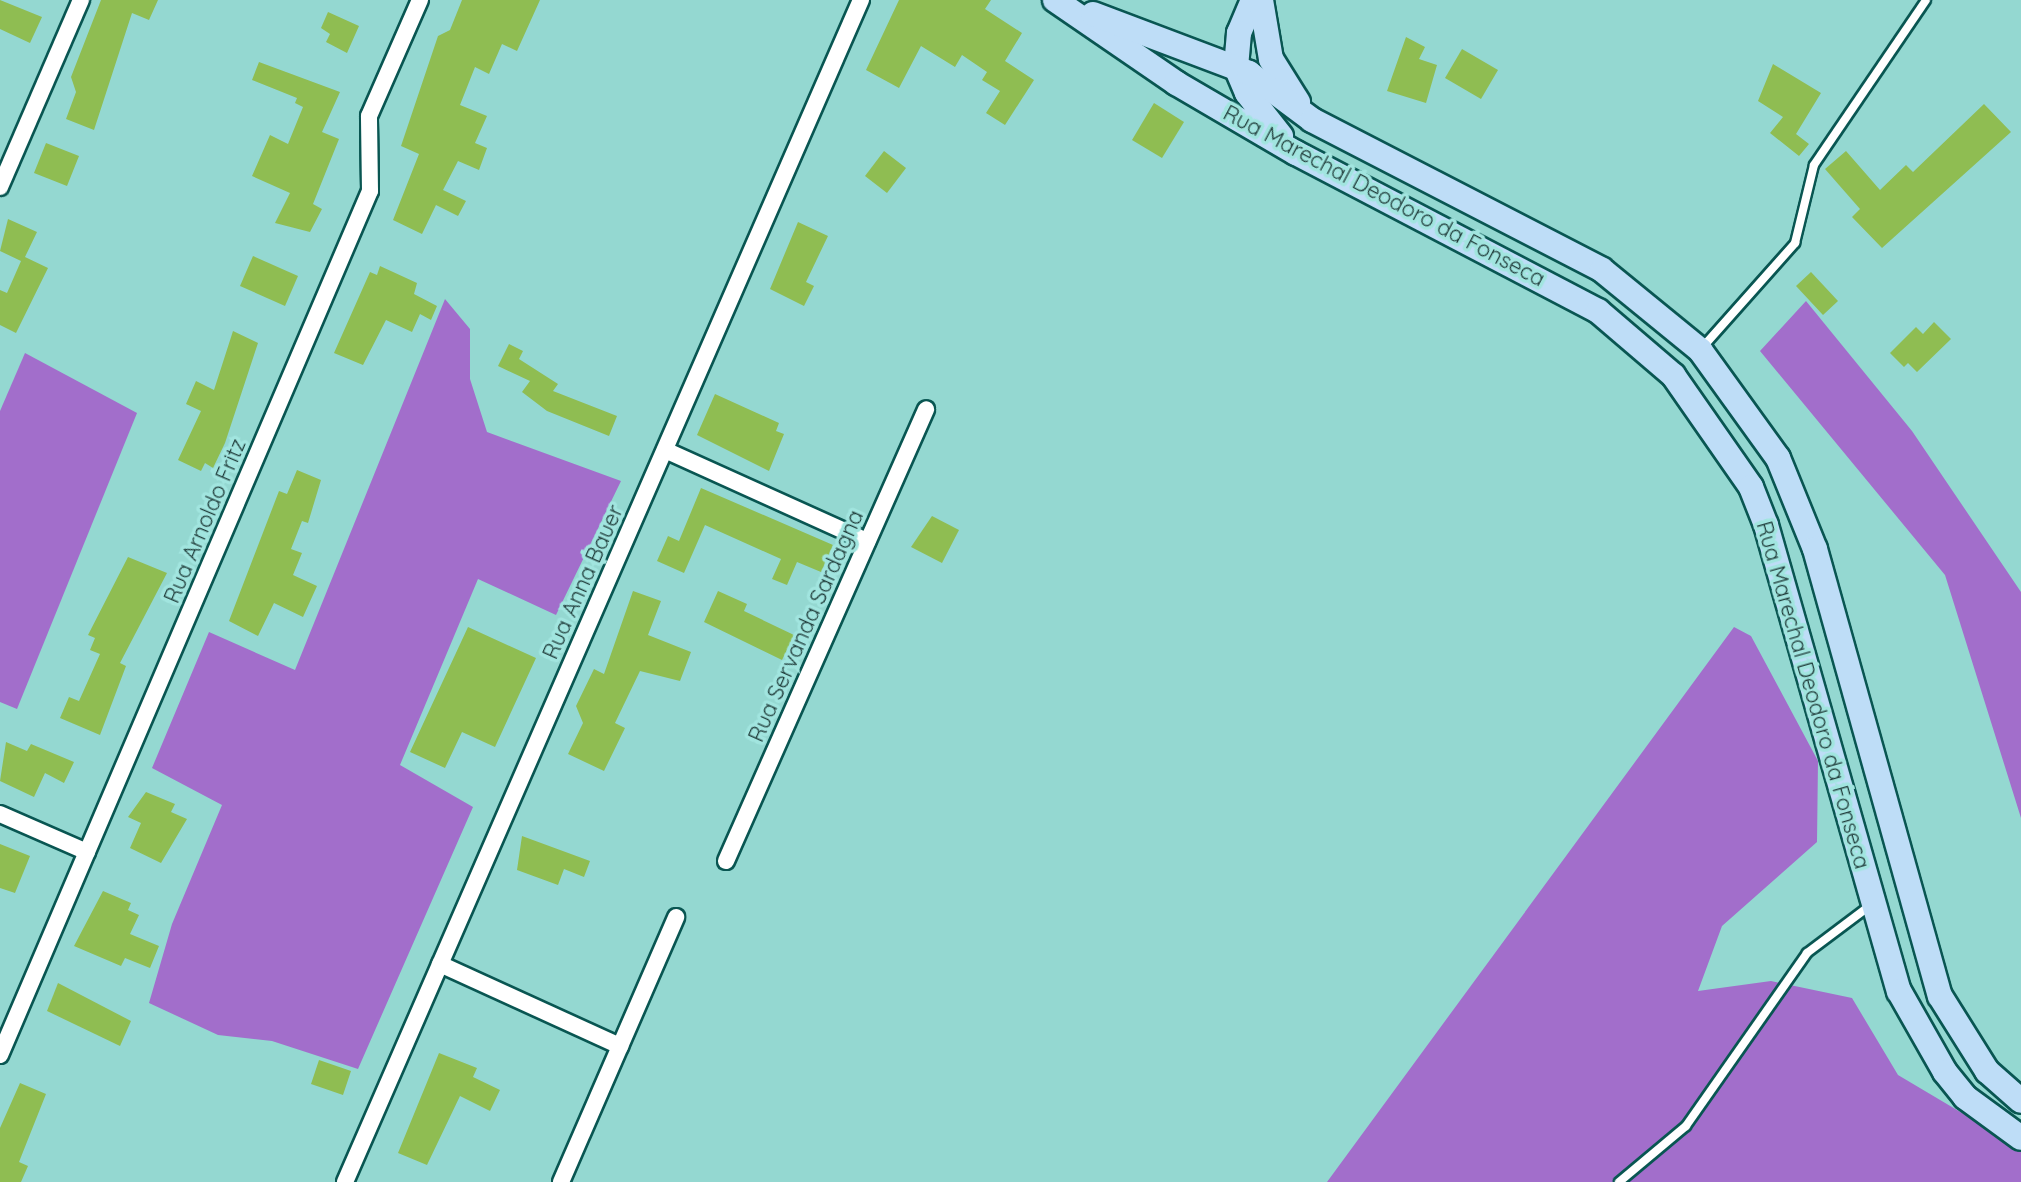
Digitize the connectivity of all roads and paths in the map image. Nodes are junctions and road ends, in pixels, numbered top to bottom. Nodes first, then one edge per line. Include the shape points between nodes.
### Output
1 (81, 0) edge
2 (420, 0) edge
3 (861, 0) edge
4 (1058, 0) edge
5 (1261, 0) edge
6 (1926, 0) edge
7 (1248, 10) edge
8 (1183, 51) junction
9 (1236, 67) junction
10 (1176, 83) junction
11 (1312, 120) junction
12 (1296, 153) junction
13 (0, 187) edge
14 (1700, 350) junction
15 (1673, 375) junction
16 (926, 409) dead end
17 (665, 450) junction
18 (867, 541) junction
19 (0, 814) edge
20 (87, 852) junction
21 (726, 861) dead end
22 (1906, 893) junction
23 (1872, 904) junction
24 (676, 917) dead end
25 (440, 964) junction
26 (620, 1046) junction
27 (0, 1055) edge
28 (2021, 1101) edge
29 (2021, 1138) edge
30 (345, 1182) edge
31 (561, 1182) edge
32 (1619, 1182) edge

1 - 13 street
2 - 20 street, Rua Arnoldo Fritz via 369,116 370,191
3 - 17 street, Rua Anna Bauer
4 - 8 main road, Rua Marechal Deodoro da Fonseca
4 - 10 main road, Rua Marechal Deodoro da Fonseca
5 - 9 main road via 1252,49
5 - 11 main road via 1271,59
6 - 14 lane via 1814,165 1795,243
7 - 8 main road via 1210,43
7 - 9 main road
8 - 9 main road, Rua Marechal Deodoro da Fonseca
9 - 10 main road via 1202,82
9 - 11 main road, Rua Marechal Deodoro da Fonseca
9 - 12 main road via 1259,111
10 - 12 main road, Rua Marechal Deodoro da Fonseca
11 - 14 main road, Rua Marechal Deodoro da Fonseca via 1602,270
12 - 15 main road, Rua Marechal Deodoro da Fonseca via 1598,311
14 - 15 main road
14 - 22 main road, Rua Marechal Deodoro da Fonseca via 1751,414 1799,506
15 - 23 main road, Rua Marechal Deodoro da Fonseca via 1751,487 1766,525
16 - 18 street, Rua Servanda Sardagna
17 - 18 street
17 - 25 street, Rua Anna Bauer
18 - 21 street, Rua Servanda Sardagna
19 - 20 street
20 - 27 street, Rua Arnoldo Fritz
22 - 23 main road
22 - 28 main road, Rua Marechal Deodoro da Fonseca via 1940,996 1964,1041
23 - 29 main road, Rua Marechal Deodoro da Fonseca via 1918,1032 1965,1097
23 - 32 lane via 1807,953 1686,1126
24 - 26 street
25 - 26 street
25 - 30 street, Rua Anna Bauer
26 - 31 street

